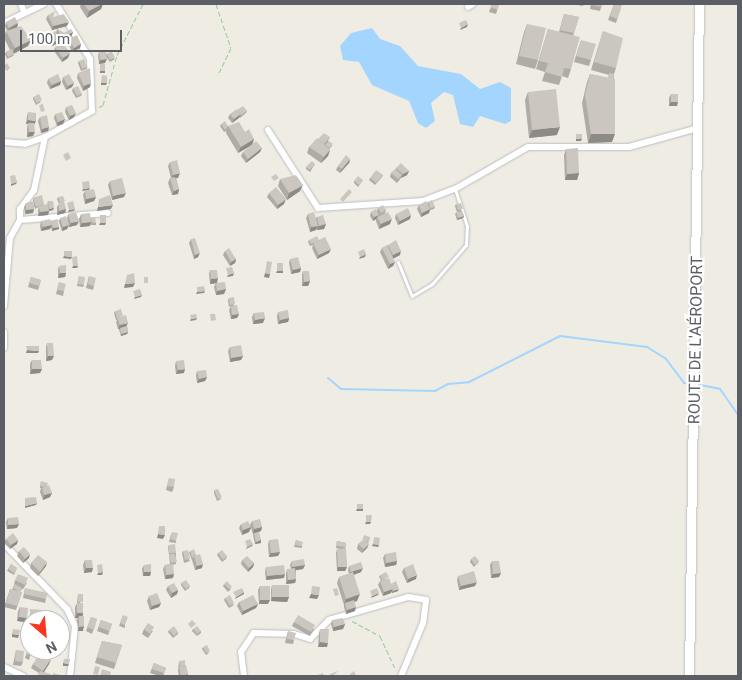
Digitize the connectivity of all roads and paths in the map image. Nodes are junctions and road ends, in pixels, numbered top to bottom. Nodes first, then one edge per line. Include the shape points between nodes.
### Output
1 (21, 4) edge
2 (44, 4) edge
3 (56, 4) edge
4 (143, 4) edge
5 (216, 4) edge
6 (699, 4) edge
7 (24, 12) junction
8 (4, 23) edge
9 (218, 75) dead end
10 (92, 111) junction
11 (698, 128) junction
12 (268, 130) dead end
13 (45, 138) junction
14 (4, 142) edge
15 (455, 189) junction
16 (108, 212) dead end
17 (20, 220) junction
18 (398, 262) dead end
19 (4, 306) edge
20 (4, 332) edge
21 (4, 348) edge
22 (4, 544) edge
23 (347, 617) junction
24 (4, 667) edge
25 (22, 676) edge
26 (70, 676) edge
27 (244, 676) edge
28 (400, 676) edge
29 (689, 676) edge

1 - 7 street
2 - 7 street
3 - 10 street via 90,59
4 - 10 path via 110,74 104,105
5 - 9 path via 231,48
6 - 11 main road, ROUTE DE L'AÉROPORT
7 - 8 street
10 - 13 street
11 - 15 street via 629,146 528,147
11 - 29 main road, ROUTE DE L'AÉROPORT
12 - 15 street via 318,208 423,201
13 - 14 street via 25,144
13 - 17 street via 34,190 20,208
15 - 18 lane via 467,226 466,245 432,284 412,296
16 - 17 street
17 - 19 street via 9,246
20 - 21 street
22 - 26 street via 67,609 75,626
23 - 27 street via 329,620 310,639 294,634 254,633 241,652
23 - 28 path via 380,636
23 - 28 street via 408,596 426,600 423,623
24 - 25 street

